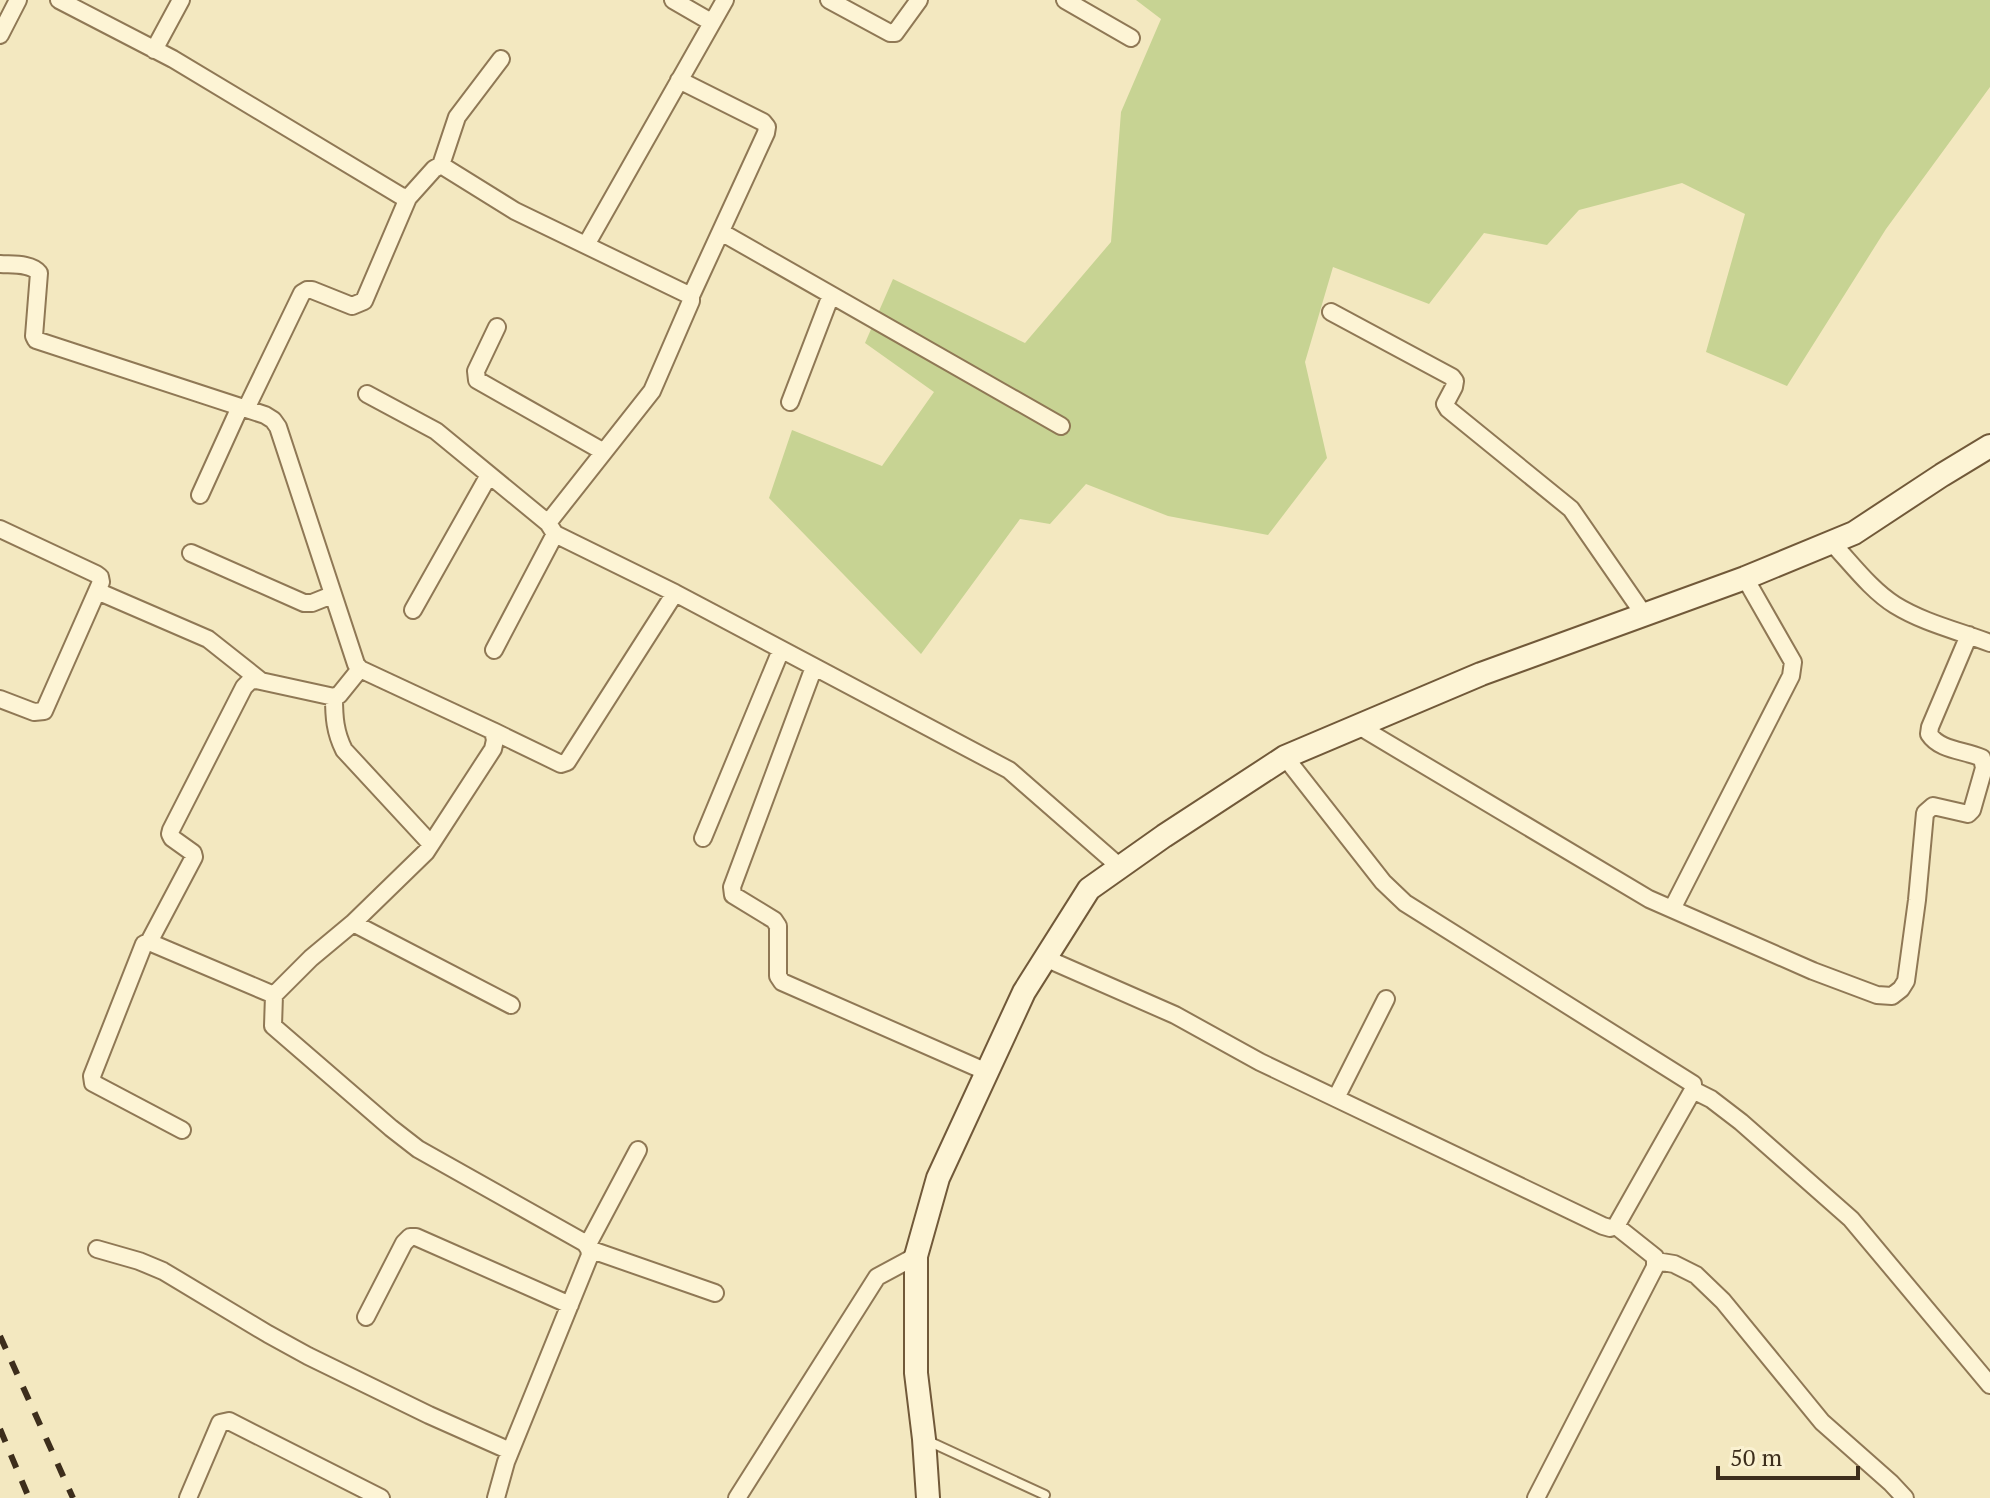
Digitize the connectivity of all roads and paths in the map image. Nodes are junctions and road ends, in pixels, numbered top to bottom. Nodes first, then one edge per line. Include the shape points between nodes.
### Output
1 (18, 0) edge
2 (59, 0) edge
3 (181, 0) edge
4 (673, 0) edge
5 (725, 0) edge
6 (829, 0) edge
7 (919, 0) edge
8 (1065, 0) edge
9 (711, 22) junction
10 (0, 35) edge
11 (1131, 38) dead end
12 (154, 50) junction
13 (501, 59) dead end
14 (679, 80) junction
15 (441, 165) junction
16 (408, 198) junction
17 (721, 232) junction
18 (586, 245) junction
19 (0, 264) edge
20 (831, 295) junction
21 (691, 296) junction
22 (1331, 312) dead end
23 (497, 327) dead end
24 (367, 394) dead end
25 (790, 402) dead end
26 (243, 408) junction
27 (1061, 426) dead end
28 (1990, 446) edge
29 (604, 452) junction
30 (489, 475) junction
31 (200, 495) dead end
32 (0, 529) edge
33 (552, 529) junction
34 (1832, 543) junction
35 (191, 553) dead end
36 (1745, 578) junction
37 (97, 591) junction
38 (675, 593) junction
39 (332, 595) junction
40 (413, 610) dead end
41 (1645, 616) junction
42 (1969, 635) junction
43 (1990, 643) edge
44 (494, 650) dead end
45 (781, 650) junction
46 (814, 667) junction
47 (360, 669) junction
48 (261, 681) junction
49 (334, 697) junction
50 (0, 699) edge
51 (1357, 725) junction
52 (493, 731) junction
53 (1285, 757) junction
54 (703, 838) dead end
55 (431, 844) junction
56 (1120, 867) junction
57 (1672, 909) junction
58 (353, 923) junction
59 (149, 942) junction
60 (1045, 958) junction
61 (274, 995) junction
62 (1386, 999) dead end
63 (511, 1005) dead end
64 (987, 1072) junction
65 (1693, 1090) junction
66 (1336, 1098) junction
67 (182, 1130) dead end
68 (638, 1150) dead end
69 (1616, 1226) junction
70 (588, 1248) junction
71 (97, 1249) dead end
72 (916, 1256) junction
73 (1656, 1261) junction
74 (715, 1293) dead end
75 (570, 1305) junction
76 (366, 1317) dead end
77 (1990, 1385) edge
78 (924, 1439) junction
79 (510, 1451) junction
80 (1045, 1495) dead end
81 (188, 1498) edge
82 (381, 1498) edge
83 (496, 1498) edge
84 (737, 1498) edge
85 (928, 1498) edge
86 (1536, 1498) edge
87 (1905, 1498) edge

1 - 10 street
2 - 12 street
3 - 12 street
4 - 9 street
5 - 9 street
6 - 7 street via 890,33
8 - 11 street
9 - 14 street
12 - 16 street
13 - 15 street via 457,117
14 - 17 street via 767,127
14 - 18 street
15 - 16 street
15 - 18 street via 515,211
16 - 26 street via 364,301 352,306 312,290 302,293
17 - 20 street
17 - 21 street
18 - 21 street
19 - 26 street via 39,273 36,340
20 - 25 street
20 - 27 street
21 - 29 street via 652,391
22 - 41 street via 1452,377 1448,409 1571,509
23 - 29 street via 476,371 477,380
24 - 30 street via 436,431
26 - 31 street
26 - 39 street via 265,415 278,427
28 - 34 street
29 - 33 street
30 - 33 street
30 - 40 street
32 - 37 street via 96,574 101,582
33 - 38 street
33 - 44 street
34 - 36 street
34 - 42 street via 1895,605
35 - 39 street via 304,603
36 - 41 street
36 - 57 street via 1793,668
37 - 48 street via 208,639
37 - 50 street via 44,711
38 - 45 street
38 - 52 street via 567,762 561,764
39 - 47 street
41 - 51 street
42 - 43 street
42 - 57 street via 1929,734 1937,744 1982,758 1984,768 1968,814 1933,806 1925,813 1901,989 1892,996 1877,995
45 - 46 street
45 - 54 street
46 - 56 street via 1009,770
46 - 64 street via 733,895 778,926 782,982
47 - 49 street
47 - 52 street
48 - 49 street
48 - 59 street via 244,687 171,830 172,838 194,857
49 - 55 street via 334,723 344,750
51 - 53 street
51 - 57 street
52 - 55 street via 493,749
53 - 56 street
53 - 65 street via 1405,903 1689,1081
55 - 58 street
56 - 60 street via 1089,889
58 - 61 street
58 - 63 street
59 - 61 street
59 - 67 street via 142,948 93,1083
60 - 64 street
60 - 66 street via 1175,1015
61 - 70 street via 273,1026 391,1128
62 - 66 street
64 - 72 street via 938,1178
65 - 69 street
65 - 77 street via 1741,1122 1839,1207
66 - 69 street via 1603,1226
68 - 70 street
69 - 73 street
70 - 74 street
70 - 75 street via 590,1255
71 - 79 street via 163,1271 308,1356
72 - 78 street via 916,1373
72 - 84 street via 877,1277
73 - 86 street
73 - 87 street via 1674,1264 1703,1281 1822,1422
75 - 76 street via 410,1237
75 - 79 street
78 - 80 lane
78 - 85 street
79 - 83 street
81 - 82 street via 224,1421

